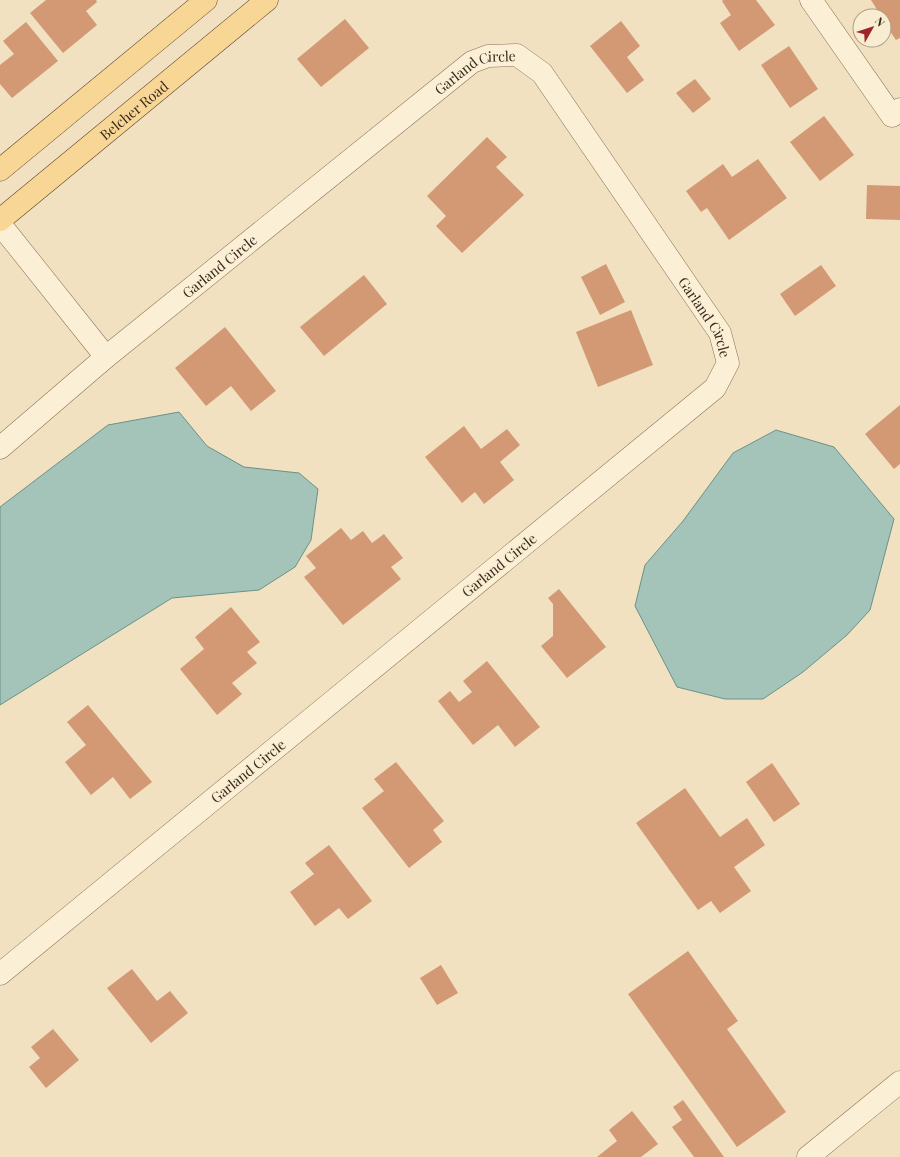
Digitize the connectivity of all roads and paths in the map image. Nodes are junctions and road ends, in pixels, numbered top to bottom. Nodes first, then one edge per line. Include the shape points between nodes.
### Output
1 (206, 0) edge
2 (811, 0) edge
3 (259, 3) edge
4 (896, 112) edge
5 (0, 170) edge
6 (0, 220) edge
7 (0, 224) edge
8 (106, 357) junction
9 (0, 448) edge
10 (0, 974) edge
11 (900, 1082) edge
12 (808, 1157) edge

1 - 5 main road
2 - 4 street
3 - 6 main road, Belcher Road
7 - 8 street
8 - 9 street, Garland Circle
8 - 10 street, Garland Circle via 472,62 488,56 517,55 542,73 712,320 720,333 728,363 715,388
11 - 12 street

